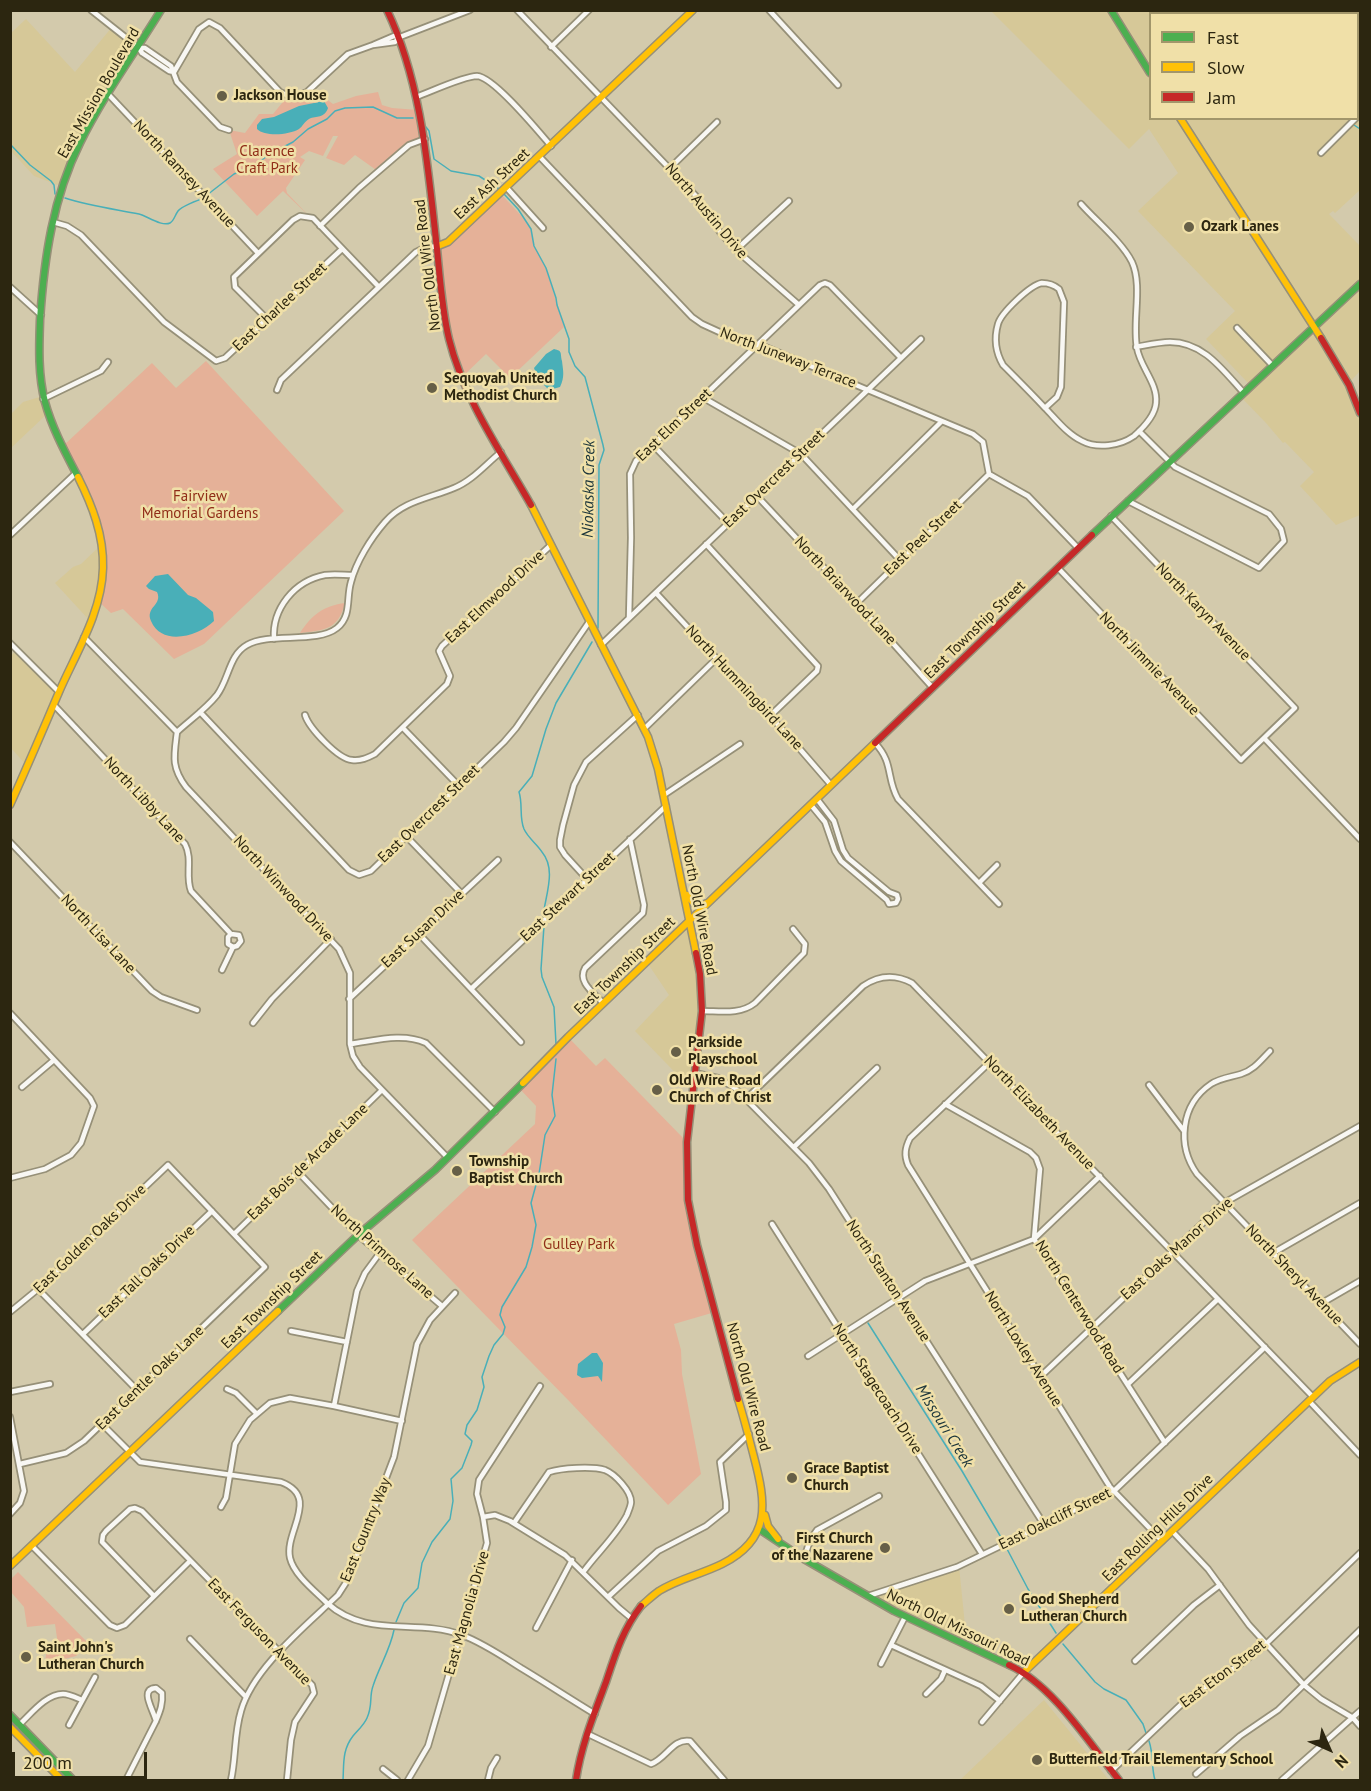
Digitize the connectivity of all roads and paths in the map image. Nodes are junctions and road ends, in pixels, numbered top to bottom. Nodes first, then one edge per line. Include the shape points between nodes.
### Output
1 (90, 10) edge
2 (161, 10) edge
3 (387, 10) edge
4 (470, 10) edge
5 (517, 10) edge
6 (590, 10) edge
7 (693, 10) edge
8 (769, 10) edge
9 (1111, 10) edge
10 (400, 37) junction
11 (551, 47) junction
12 (139, 48) junction
13 (1149, 71) edge
14 (174, 72) junction
15 (838, 85) dead end
16 (109, 95) junction
17 (416, 97) junction
18 (601, 97) junction
19 (1181, 120) edge
20 (1355, 120) edge
21 (717, 122) dead end
22 (229, 130) dead end
23 (425, 138) junction
24 (551, 146) junction
25 (1321, 153) dead end
26 (539, 156) junction
27 (670, 168) junction
28 (506, 187) junction
29 (789, 201) dead end
30 (1081, 204) dead end
31 (53, 222) junction
32 (320, 226) junction
33 (543, 228) dead end
34 (438, 246) junction
35 (342, 249) junction
36 (736, 250) junction
37 (258, 253) junction
38 (1360, 284) edge
39 (10, 286) edge
40 (379, 287) junction
41 (800, 305) junction
42 (41, 315) junction
43 (267, 319) junction
44 (1314, 327) junction
45 (1237, 328) dead end
46 (921, 339) dead end
47 (758, 344) junction
48 (1136, 347) junction
49 (901, 358) junction
50 (108, 362) dead end
51 (1272, 365) junction
52 (868, 389) junction
53 (277, 390) dead end
54 (1243, 392) junction
55 (702, 397) junction
56 (43, 399) junction
57 (1045, 408) junction
58 (1360, 413) edge
59 (941, 422) junction
60 (1139, 431) junction
61 (653, 445) junction
62 (501, 452) junction
63 (801, 454) junction
64 (1168, 462) junction
65 (77, 472) junction
66 (989, 474) junction
67 (757, 496) junction
68 (1128, 501) junction
69 (853, 509) junction
70 (1111, 516) junction
71 (728, 523) junction
72 (10, 535) edge
73 (706, 544) junction
74 (551, 545) junction
75 (1078, 548) junction
76 (900, 560) junction
77 (1058, 568) junction
78 (353, 575) junction
79 (656, 593) junction
80 (857, 603) junction
81 (629, 618) junction
82 (589, 622) junction
83 (84, 637) junction
84 (274, 639) junction
85 (10, 643) edge
86 (601, 645) junction
87 (716, 659) junction
88 (932, 687) junction
89 (59, 692) junction
90 (54, 705) junction
91 (200, 712) junction
92 (305, 715) dead end
93 (638, 715) junction
94 (770, 716) junction
95 (403, 728) junction
96 (644, 729) junction
97 (177, 732) junction
98 (1264, 738) junction
99 (874, 743) junction
100 (740, 744) dead end
101 (831, 785) junction
102 (459, 786) junction
103 (664, 795) junction
104 (818, 799) junction
105 (10, 805) edge
106 (811, 805) junction
107 (666, 806) junction
108 (407, 837) junction
109 (630, 839) junction
110 (1360, 839) edge
111 (10, 842) edge
112 (498, 860) dead end
113 (997, 865) dead end
114 (587, 879) junction
115 (979, 883) junction
116 (685, 891) junction
117 (462, 894) junction
118 (710, 902) junction
119 (999, 904) dead end
120 (690, 920) junction
121 (793, 929) dead end
122 (231, 934) junction
123 (419, 934) junction
124 (331, 939) junction
125 (233, 947) junction
126 (222, 970) dead end
127 (471, 989) junction
128 (348, 999) junction
129 (603, 1003) junction
130 (197, 1010) dead end
131 (702, 1011) junction
132 (10, 1013) edge
133 (253, 1023) dead end
134 (521, 1042) dead end
135 (350, 1044) junction
136 (1270, 1051) dead end
137 (54, 1060) junction
138 (990, 1062) junction
139 (877, 1068) dead end
140 (694, 1073) junction
141 (1149, 1086) dead end
142 (22, 1088) dead end
143 (382, 1090) junction
144 (747, 1098) junction
145 (945, 1104) junction
146 (495, 1112) junction
147 (1360, 1126) edge
148 (1184, 1131) junction
149 (794, 1147) junction
150 (447, 1157) junction
151 (298, 1172) junction
152 (1100, 1176) junction
153 (10, 1178) edge
154 (1224, 1203) junction
155 (1360, 1203) edge
156 (212, 1210) junction
157 (772, 1224) dead end
158 (234, 1234) junction
159 (358, 1235) junction
160 (1034, 1239) junction
161 (1173, 1252) junction
162 (1273, 1253) junction
163 (379, 1254) junction
164 (969, 1264) junction
165 (1360, 1281) edge
166 (38, 1289) junction
167 (455, 1293) dead end
168 (898, 1298) junction
169 (1218, 1299) junction
170 (1322, 1304) junction
171 (442, 1306) junction
172 (10, 1312) edge
173 (1091, 1328) junction
174 (291, 1331) dead end
175 (83, 1334) junction
176 (842, 1334) junction
177 (347, 1342) junction
178 (1360, 1344) edge
179 (1265, 1347) junction
180 (808, 1356) dead end
181 (1360, 1362) edge
182 (1041, 1376) junction
183 (50, 1384) dead end
184 (1128, 1384) junction
185 (540, 1386) dead end
186 (227, 1389) dead end
187 (137, 1390) junction
188 (10, 1392) edge
189 (1311, 1399) junction
190 (334, 1406) junction
191 (256, 1413) junction
192 (10, 1417) edge
193 (402, 1421) junction
194 (102, 1424) junction
195 (749, 1434) junction
196 (1165, 1443) junction
197 (129, 1452) junction
198 (1360, 1455) edge
199 (20, 1464) junction
200 (230, 1474) junction
201 (1114, 1491) junction
202 (879, 1496) dead end
203 (220, 1507) dead end
204 (763, 1508) junction
205 (10, 1514) edge
206 (483, 1517) junction
207 (514, 1523) junction
208 (1045, 1526) junction
209 (759, 1529) junction
210 (1172, 1531) junction
211 (1162, 1540) junction
212 (782, 1544) junction
213 (32, 1546) junction
214 (1360, 1552) edge
215 (982, 1554) junction
216 (804, 1559) junction
217 (190, 1560) junction
218 (572, 1560) junction
219 (10, 1566) edge
220 (584, 1571) junction
221 (1220, 1585) junction
222 (154, 1596) junction
223 (868, 1596) junction
224 (608, 1597) junction
225 (328, 1604) junction
226 (905, 1617) junction
227 (631, 1618) junction
228 (536, 1628) dead end
229 (1360, 1630) edge
230 (461, 1635) junction
231 (190, 1639) dead end
232 (1266, 1644) junction
233 (891, 1645) junction
234 (279, 1652) junction
235 (1134, 1661) dead end
236 (881, 1664) dead end
237 (945, 1670) junction
238 (1024, 1672) junction
239 (95, 1677) dead end
240 (1304, 1685) junction
241 (926, 1694) dead end
242 (246, 1697) junction
243 (82, 1700) junction
244 (1000, 1701) junction
245 (1360, 1711) edge
246 (594, 1714) junction
247 (10, 1716) edge
248 (1353, 1718) junction
249 (156, 1721) junction
250 (982, 1722) dead end
251 (20, 1725) junction
252 (69, 1725) dead end
253 (1360, 1726) edge
254 (10, 1727) edge
255 (588, 1734) junction
256 (497, 1758) dead end
257 (383, 1769) dead end
258 (1111, 1771) junction
259 (1196, 1774) dead end
260 (62, 1780) edge
261 (73, 1780) edge
262 (126, 1780) edge
263 (231, 1780) edge
264 (287, 1780) edge
265 (397, 1780) edge
266 (408, 1780) edge
267 (488, 1780) edge
268 (576, 1780) edge
269 (724, 1780) edge
270 (1119, 1780) edge
271 (1282, 1780) edge

1 - 12 street
2 - 12 street, East Mission Boulevard
3 - 10 street, North Old Wire Road
4 - 10 street
5 - 11 street, North Austin Drive
6 - 11 street
7 - 18 street, East Ash Street
8 - 15 street
9 - 13 street
10 - 14 street via 348,54 307,92 293,98 280,92 220,28 208,22 199,29
10 - 17 street, North Old Wire Road
11 - 18 street, North Austin Drive
12 - 14 street
12 - 16 street, East Mission Boulevard
14 - 22 street via 177,82 219,127
16 - 31 street, East Mission Boulevard via 71,165
16 - 37 street, North Ramsey Avenue
17 - 23 street, North Old Wire Road
17 - 24 street via 477,76 500,90
18 - 24 street, East Ash Street
18 - 27 street, North Austin Drive
19 - 44 street
20 - 25 street
21 - 27 street
23 - 32 street via 410,145
23 - 34 street, North Old Wire Road
24 - 26 street, East Ash Street
26 - 28 street, East Ash Street
26 - 47 street, North Juneway Terrace via 692,317 750,346
27 - 36 street, North Austin Drive via 696,195
28 - 33 street
28 - 34 street, East Ash Street via 448,242
29 - 36 street
30 - 48 street via 1133,264 1137,279
31 - 42 street, East Mission Boulevard
31 - 43 street, East Charlee Street via 81,235 164,322 216,361 225,358
32 - 35 street
32 - 37 street via 304,215 293,220
34 - 40 street, East Ash Street via 416,252
34 - 62 street, North Old Wire Road via 441,296 454,358
35 - 40 street
35 - 43 street, East Charlee Street
36 - 41 street, North Austin Drive
37 - 43 street via 233,281
38 - 44 street, East Township Street
39 - 42 street
40 - 53 street, East Ash Street via 281,380
41 - 47 street, East Elm Street
41 - 49 street via 820,285 828,284
42 - 56 street, East Mission Boulevard via 39,359
44 - 51 street, East Township Street
44 - 58 street
45 - 51 street
46 - 49 street, East Overcrest Street
47 - 52 street, North Juneway Terrace
47 - 55 street, East Elm Street
48 - 54 street via 1167,342 1198,348
48 - 60 street via 1156,394 1151,418
49 - 52 street, East Overcrest Street
50 - 56 street via 101,371
51 - 54 street, East Township Street
52 - 59 street, North Juneway Terrace
52 - 63 street, East Overcrest Street
54 - 64 street, East Township Street
55 - 61 street, East Elm Street
55 - 63 street
56 - 65 street, East Mission Boulevard
57 - 57 street via 1061,387 1064,302 1062,292 1041,283 1031,287 1003,315 997,331 997,351 1003,365
57 - 60 street via 1083,442 1113,445 1127,441
59 - 66 street, North Juneway Terrace via 983,442
59 - 69 street
60 - 64 street
61 - 71 street
61 - 81 street, East Elm Street via 636,461 630,474
62 - 74 street, North Old Wire Road
62 - 78 street via 461,484 411,503 389,517
63 - 67 street, East Overcrest Street
63 - 69 street
64 - 68 street, East Township Street
64 - 68 street via 1272,516 1284,541 1259,568
65 - 72 street
65 - 83 street, East Mission Boulevard via 97,518 103,556 102,583
66 - 75 street via 1028,496
66 - 76 street, East Peel Street
67 - 71 street, East Overcrest Street
67 - 80 street, North Briarwood Lane
68 - 70 street, East Township Street
69 - 76 street
70 - 75 street, East Township Street
70 - 98 street, North Karyn Avenue via 1295,708
71 - 73 street, East Overcrest Street
73 - 79 street, East Overcrest Street
73 - 94 street via 818,666
74 - 82 street, North Old Wire Road
74 - 95 street, East Elmwood Drive via 442,646 439,651 450,676 447,684
75 - 77 street, East Township Street
76 - 80 street, East Peel Street
77 - 88 street, East Township Street
77 - 98 street, North Jimmie Avenue via 1241,760
78 - 84 street via 325,575 296,589 283,602 274,620
78 - 84 street via 348,610 335,630 322,635
79 - 81 street, East Overcrest Street
79 - 87 street, North Hummingbird Lane
80 - 88 street, North Briarwood Lane
81 - 86 street, East Overcrest Street
82 - 86 street, North Old Wire Road
82 - 102 street, East Overcrest Street via 516,728
83 - 89 street, East Mission Boulevard
83 - 97 street
84 - 91 street via 243,648 219,691
85 - 89 street
86 - 93 street, North Old Wire Road
87 - 94 street, North Hummingbird Lane
87 - 96 street
88 - 99 street, East Township Street
89 - 90 street, East Mission Boulevard
90 - 105 street, East Mission Boulevard
90 - 122 street, North Libby Lane via 185,844 190,891
91 - 97 street
91 - 108 street, East Overcrest Street via 353,874 371,870
92 - 95 street via 308,724 339,755 350,760 375,754
93 - 96 street, North Old Wire Road
93 - 114 street via 586,762 574,785 560,847
94 - 101 street, North Hummingbird Lane
95 - 102 street
96 - 103 street, North Old Wire Road
97 - 124 street, North Winwood Drive via 174,758 178,776
98 - 110 street
99 - 101 street, East Township Street
99 - 115 street via 886,756 898,799
100 - 103 street
101 - 104 street, East Township Street
102 - 108 street, East Overcrest Street
103 - 107 street, North Old Wire Road
104 - 106 street, East Township Street
104 - 106 street via 834,821 848,858 897,895 896,903 889,904 843,864 825,822
106 - 118 street, East Township Street
107 - 109 street, East Stewart Street
107 - 116 street, North Old Wire Road
108 - 117 street
109 - 114 street, East Stewart Street
109 - 129 street via 643,913 585,968 581,978
111 - 130 street, North Lisa Lane via 152,991
112 - 117 street, East Susan Drive
113 - 115 street
114 - 127 street, East Stewart Street
115 - 119 street
116 - 118 street via 695,905
116 - 120 street, North Old Wire Road
117 - 123 street, East Susan Drive
118 - 120 street, East Township Street
120 - 129 street, East Township Street
120 - 131 street, North Old Wire Road via 700,970
121 - 131 street via 806,944 804,953 750,1008
122 - 125 street via 227,942
122 - 125 street via 241,939
123 - 127 street
123 - 128 street, East Susan Drive
124 - 128 street, North Winwood Drive via 350,973
124 - 133 street
125 - 126 street
127 - 134 street
128 - 135 street, North Winwood Drive
129 - 146 street, East Township Street
131 - 140 street, North Old Wire Road
132 - 137 street
135 - 143 street, North Winwood Drive via 356,1062
135 - 146 street via 416,1038 426,1043
136 - 148 street via 1250,1070 1222,1078 1204,1089 1188,1112
137 - 142 street
137 - 153 street via 93,1102 94,1111 81,1143 71,1155 45,1169
138 - 144 street, North Elizabeth Avenue via 918,987 905,979 884,977 863,986
138 - 145 street
138 - 152 street, North Elizabeth Avenue
139 - 149 street
140 - 144 street, North Stanton Avenue via 724,1081
140 - 195 street, North Old Wire Road via 687,1142 688,1200
141 - 148 street
143 - 150 street, North Winwood Drive
143 - 151 street, East Bois de Arcade Lane
144 - 149 street, North Stanton Avenue
145 - 160 street, North Centerwood Road via 1036,1158 1040,1169
145 - 164 street, North Loxley Avenue via 910,1138 905,1157
146 - 150 street, East Township Street
147 - 154 street, East Oaks Manor Drive
148 - 154 street, North Sheryl Avenue via 1192,1167
149 - 168 street, North Stanton Avenue via 818,1173
150 - 159 street, East Township Street
151 - 158 street, East Bois de Arcade Lane
151 - 159 street, North Primrose Lane
152 - 160 street
152 - 161 street, North Elizabeth Avenue
154 - 161 street, East Oaks Manor Drive
154 - 162 street, North Sheryl Avenue
155 - 162 street
156 - 158 street
156 - 166 street, East Golden Oaks Drive via 168,1164
156 - 175 street, East Tall Oaks Drive
157 - 176 street, North Stagecoach Drive
158 - 187 street, East Gentle Oaks Lane via 265,1267
159 - 163 street, North Primrose Lane
159 - 197 street, East Township Street
160 - 164 street
160 - 173 street, North Centerwood Road
161 - 169 street, North Elizabeth Avenue
161 - 173 street, East Oaks Manor Drive
162 - 170 street, North Sheryl Avenue
163 - 171 street, North Primrose Lane
163 - 177 street via 360,1282
164 - 168 street via 931,1278
164 - 182 street, North Loxley Avenue
165 - 170 street
166 - 172 street, East Golden Oaks Drive
166 - 175 street
167 - 171 street, East Country Way
168 - 176 street
168 - 208 street, North Stanton Avenue
169 - 179 street, North Elizabeth Avenue
169 - 184 street
170 - 178 street, North Sheryl Avenue
171 - 193 street, East Country Way via 417,1344
173 - 182 street, East Oaks Manor Drive
173 - 184 street, North Centerwood Road
174 - 177 street
175 - 187 street
176 - 180 street
176 - 215 street, North Stagecoach Drive
177 - 190 street
179 - 189 street, North Elizabeth Avenue
179 - 196 street, East Oakcliff Street
181 - 189 street, East Rolling Hills Drive
182 - 201 street, North Loxley Avenue
183 - 188 street
184 - 196 street, North Centerwood Road
185 - 206 street, East Magnolia Drive via 479,1480 477,1494
186 - 191 street
187 - 194 street, East Gentle Oaks Lane
189 - 198 street, North Elizabeth Avenue
189 - 210 street, East Rolling Hills Drive
190 - 191 street via 284,1399
190 - 193 street
191 - 200 street via 235,1444
192 - 199 street
193 - 225 street, East Country Way via 388,1477 348,1581
194 - 197 street
194 - 199 street, East Gentle Oaks Lane via 66,1453
195 - 204 street, North Old Wire Road via 763,1491
195 - 224 street via 720,1462 727,1506 723,1513 658,1551
196 - 201 street, East Oakcliff Street
197 - 200 street via 144,1463
197 - 213 street, East Township Street
199 - 205 street via 23,1498
200 - 203 street
200 - 225 street via 280,1482 296,1493 300,1511 290,1544 290,1559
201 - 208 street, East Oakcliff Street
201 - 211 street, North Loxley Avenue
202 - 216 street via 817,1530
204 - 209 street, North Old Wire Road
204 - 212 street via 768,1526
206 - 207 street via 495,1515
206 - 230 street, East Magnolia Drive via 487,1543
207 - 218 street
207 - 220 street via 549,1472 604,1470 610,1474 629,1494 631,1502 618,1530
208 - 215 street, East Oakcliff Street
209 - 212 street, North Old Missouri Road
209 - 227 street, North Old Wire Road via 738,1557 673,1583 648,1599
210 - 211 street, East Rolling Hills Drive
210 - 221 street
211 - 238 street, East Rolling Hills Drive
212 - 216 street, North Old Missouri Road
213 - 219 street, East Township Street
213 - 222 street via 113,1627 125,1625
214 - 232 street, East Eton Street
215 - 223 street, East Oakcliff Street via 957,1567
216 - 223 street, North Old Missouri Road
217 - 222 street
217 - 222 street, East Ferguson Avenue via 135,1508 106,1531 104,1546
217 - 234 street, East Ferguson Avenue
218 - 220 street
218 - 228 street
220 - 224 street
221 - 232 street
221 - 235 street
223 - 226 street, North Old Missouri Road
224 - 227 street
225 - 230 street via 359,1622
225 - 234 street, East Country Way
226 - 233 street
226 - 238 street, North Old Missouri Road
227 - 246 street, North Old Wire Road
229 - 240 street
230 - 246 street via 494,1651
230 - 266 street, East Magnolia Drive via 428,1746
231 - 242 street
232 - 240 street
232 - 258 street, East Eton Street via 1187,1699
233 - 236 street
233 - 237 street
234 - 242 street, East Country Way
234 - 264 street, East Ferguson Avenue via 312,1685 314,1693 295,1722
237 - 241 street
237 - 244 street via 981,1686
238 - 244 street, East Rolling Hills Drive
238 - 258 street, North Old Missouri Road via 1053,1698
239 - 243 street
240 - 248 street
240 - 259 street
242 - 263 street, East Country Way via 238,1723
243 - 251 street via 65,1693 53,1696
243 - 252 street
244 - 250 street, East Rolling Hills Drive
245 - 248 street
246 - 255 street, North Old Wire Road
247 - 251 street
248 - 253 street
248 - 271 street
249 - 249 street via 163,1704 162,1693 156,1688 147,1691 146,1696
249 - 262 street
251 - 261 street
254 - 260 street
255 - 268 street, North Old Wire Road
255 - 269 street via 651,1764 676,1743 690,1741
256 - 267 street
257 - 265 street
258 - 270 street, North Old Missouri Road

